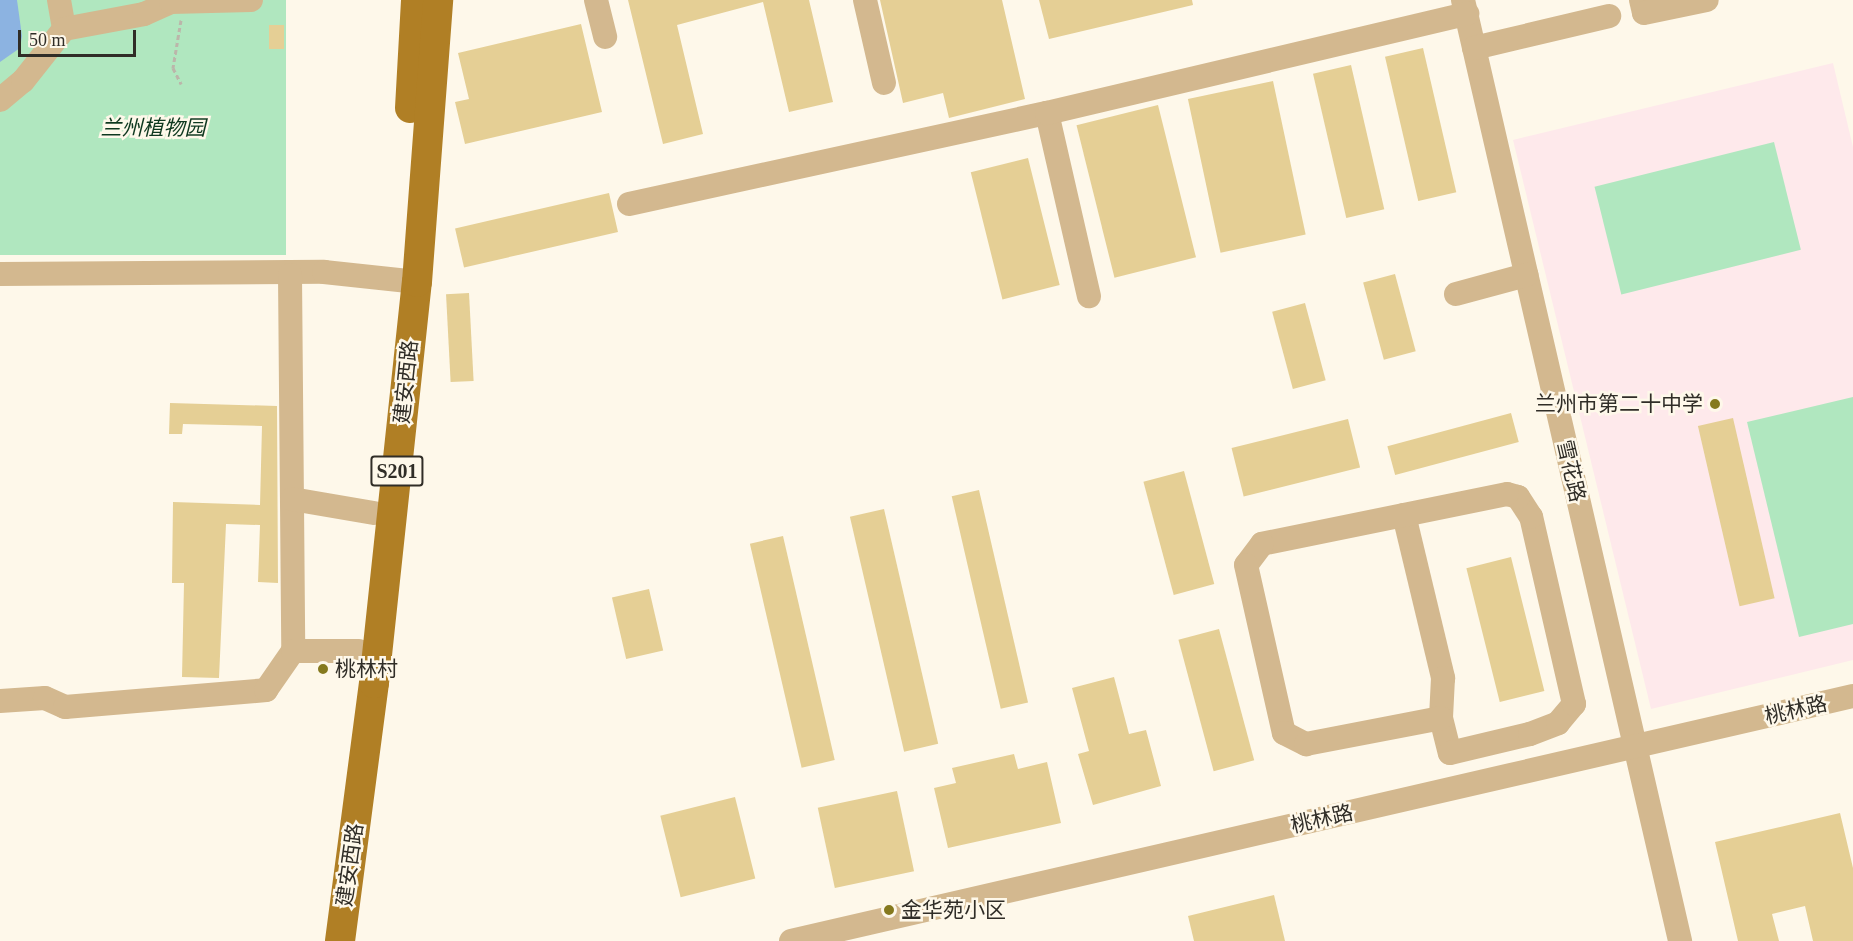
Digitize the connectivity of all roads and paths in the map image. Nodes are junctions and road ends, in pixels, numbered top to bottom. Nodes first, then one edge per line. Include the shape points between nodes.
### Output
1 (59, 0) edge
2 (251, 0) edge
3 (416, 0) edge
4 (438, 0) edge
5 (596, 0) edge
6 (865, 0) edge
7 (1641, 0) edge
8 (1707, 0) edge
9 (199, 3) junction
10 (153, 6) edge
11 (1465, 7) edge
12 (1609, 16) dead end
13 (64, 29) junction
14 (605, 37) dead end
15 (1474, 48) junction
16 (884, 83) dead end
17 (181, 84) dead end
18 (0, 100) edge
19 (1047, 113) junction
20 (629, 204) dead end
21 (0, 274) edge
22 (290, 275) junction
23 (1526, 275) junction
24 (408, 280) junction
25 (1456, 294) dead end
26 (1089, 296) dead end
27 (292, 499) junction
28 (374, 513) junction
29 (1404, 515) junction
30 (1409, 575) dead end
31 (1436, 649) junction
32 (293, 651) junction
33 (359, 651) junction
34 (1853, 696) edge
35 (0, 701) edge
36 (1441, 718) junction
37 (1635, 748) junction
38 (1450, 753) junction
39 (1459, 788) junction
40 (321, 941) edge
41 (340, 941) edge
42 (791, 941) edge
43 (1680, 941) edge

1 - 13 street
2 - 9 street
3 - 24 main road, 建安西路 / S201
4 - 24 main road, 建安西路 / S201
5 - 14 street
6 - 16 street
7 - 8 street via 1644,13
9 - 10 street
9 - 17 path via 182,17 177,28 173,68
10 - 13 street
11 - 15 street, 雪花路
11 - 19 street
12 - 15 street
13 - 18 street via 23,81
15 - 23 street, 雪花路
19 - 20 street
19 - 26 street
21 - 22 street
22 - 24 street via 324,272
22 - 27 street
23 - 25 street
23 - 37 street, 雪花路
24 - 28 main road, 建安西路 / S201
24 - 41 main road, 建安西路 / S201 via 374,683
27 - 28 street
27 - 32 street
28 - 33 main road, 建安西路 / S201
29 - 31 street
29 - 36 street via 1262,544 1246,565 1284,733 1306,744
29 - 38 street via 1507,494 1518,497 1531,516 1574,704 1558,723 1530,734
30 - 31 street via 1425,646
31 - 36 street via 1443,678
32 - 33 street
32 - 35 street via 266,690 65,707 45,698
33 - 40 main road, 建安西路 / S201
34 - 37 street, 桃林路
36 - 38 street
37 - 39 street, 桃林路
37 - 43 street, 雪花路
38 - 39 street
39 - 42 street, 桃林路

